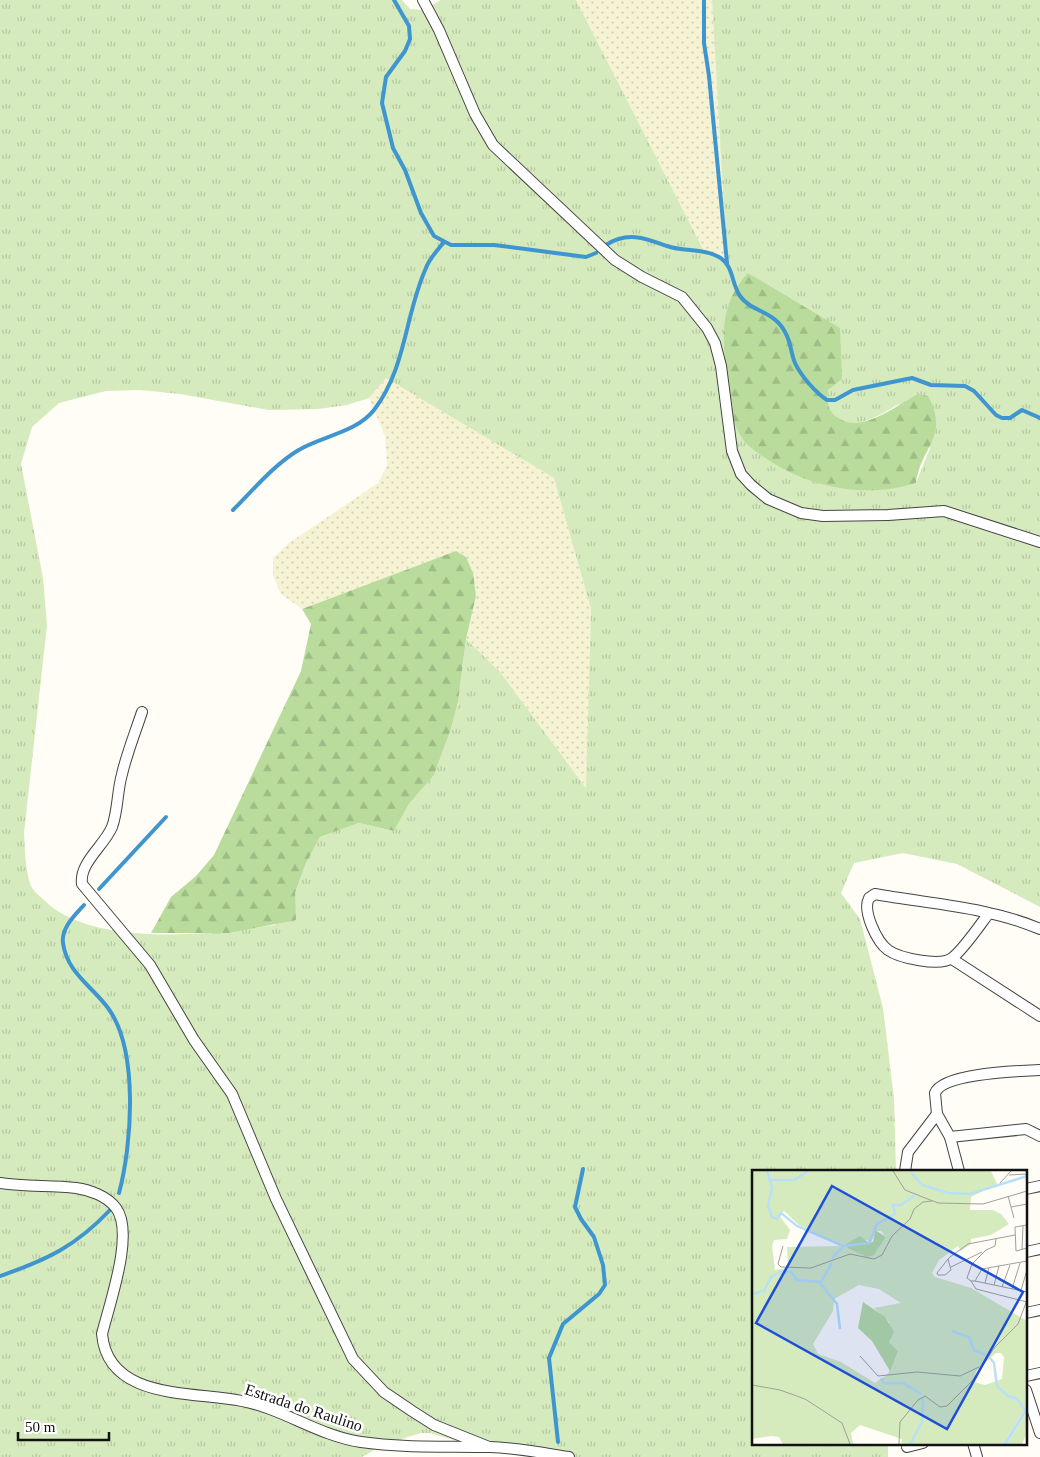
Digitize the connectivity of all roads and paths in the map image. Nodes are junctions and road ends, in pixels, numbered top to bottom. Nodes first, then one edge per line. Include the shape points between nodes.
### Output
1 (422, 0) edge
2 (1040, 542) edge
3 (142, 712) dead end
4 (989, 913) junction
5 (1040, 929) edge
6 (952, 959) junction
7 (1040, 1016) edge
8 (1040, 1070) edge
9 (937, 1114) junction
10 (1040, 1136) edge
11 (950, 1137) junction
12 (904, 1167) edge
13 (959, 1170) edge
14 (0, 1183) edge
15 (1028, 1396) edge
16 (1040, 1433) edge
17 (919, 1444) edge
18 (973, 1444) edge
19 (488, 1447) junction
20 (907, 1447) dead end
21 (569, 1457) edge
22 (977, 1457) edge

1 - 2 street via 439,30 475,114 493,144 615,260 642,278 682,297 707,328 721,366 732,450 742,474 751,485 768,499 801,512 823,516 944,511
3 - 19 street via 122,774 113,825 84,869 82,884 150,964 194,1040 232,1094 276,1199 353,1359 384,1392 412,1411 434,1425
4 - 5 street
4 - 6 street
4 - 6 street via 875,894 869,898 867,907 872,923 887,950 908,958 935,962
6 - 7 street
8 - 9 street via 970,1076 943,1084 935,1093
9 - 11 street
9 - 12 street via 908,1152
10 - 11 street via 1026,1129
11 - 13 street
14 - 19 street, Estrada do Raulino via 76,1188 105,1198 116,1207 123,1228 120,1261 102,1334 103,1344 117,1370 135,1382 161,1390 260,1405 326,1433 361,1442
15 - 16 street
17 - 20 street
18 - 22 street
19 - 21 street, Estrada do Raulino

